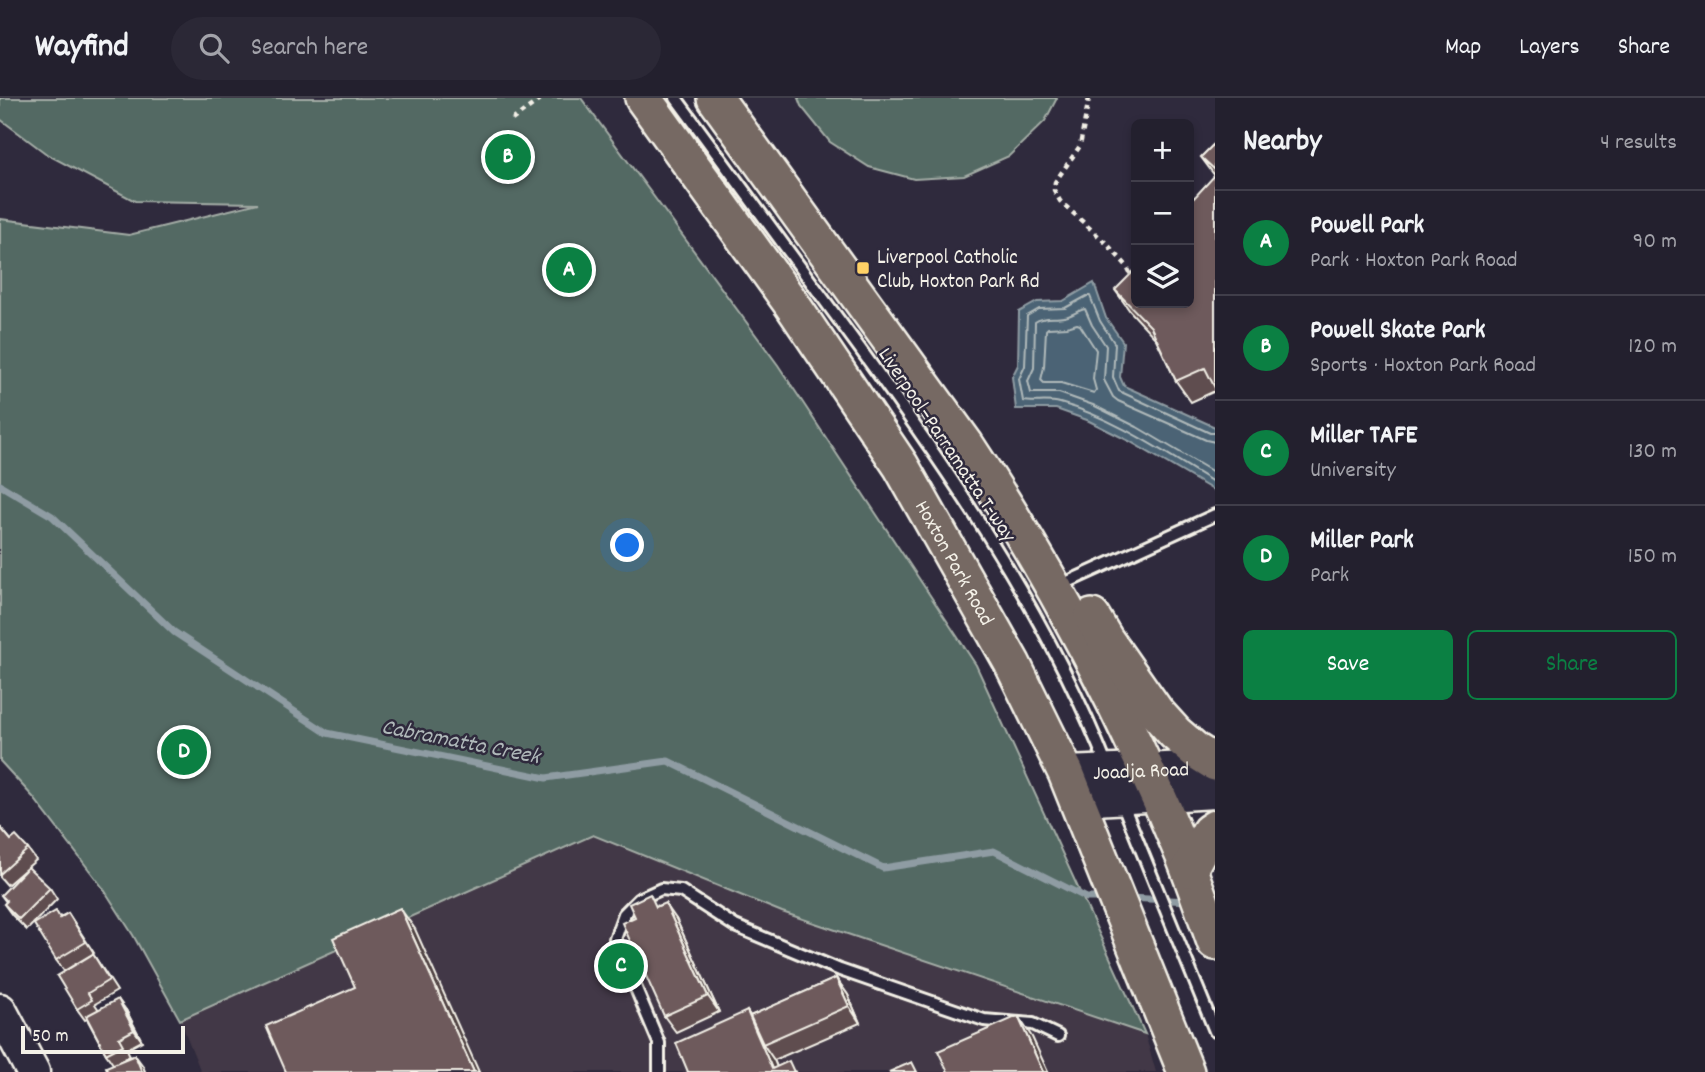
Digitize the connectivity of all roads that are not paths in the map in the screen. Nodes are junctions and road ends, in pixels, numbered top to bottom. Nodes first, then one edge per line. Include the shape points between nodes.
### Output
1 (643, 98) edge
2 (676, 98) edge
3 (719, 101) edge
4 (993, 485) junction
5 (1215, 515) edge
6 (1070, 580) junction
7 (1215, 765) edge
8 (1152, 783) junction
9 (1115, 784) junction
10 (1071, 787) junction
11 (1215, 792) edge
12 (1215, 828) edge
13 (1189, 861) junction
14 (1215, 941) edge
15 (0, 1010) edge
16 (1215, 1031) edge
17 (1058, 1036) dead end
18 (33, 1072) edge
19 (659, 1072) edge
20 (1186, 1072) edge

1 - 10 main road, Hoxton Park Road via 791,303 901,466 1012,663
2 - 9 lane, Liverpool–Parramatta T-way via 909,415 1000,554 1052,648
3 - 4 main road
4 - 6 main road
4 - 8 main road via 1050,579
5 - 6 lane
6 - 7 main road via 1156,712
7 - 8 main road, Joadja Road
8 - 9 main road, Joadja Road
8 - 11 main road, Joadja Road
8 - 13 main road
9 - 10 main road, Joadja Road
9 - 16 lane, Liverpool–Parramatta T-way
10 - 20 main road, Hoxton Park Road
12 - 13 main road
13 - 14 main road
15 - 18 main road
17 - 19 lane via 1033,1024 984,1020 840,971 734,926 681,891 661,889 624,914 615,939 659,1043

